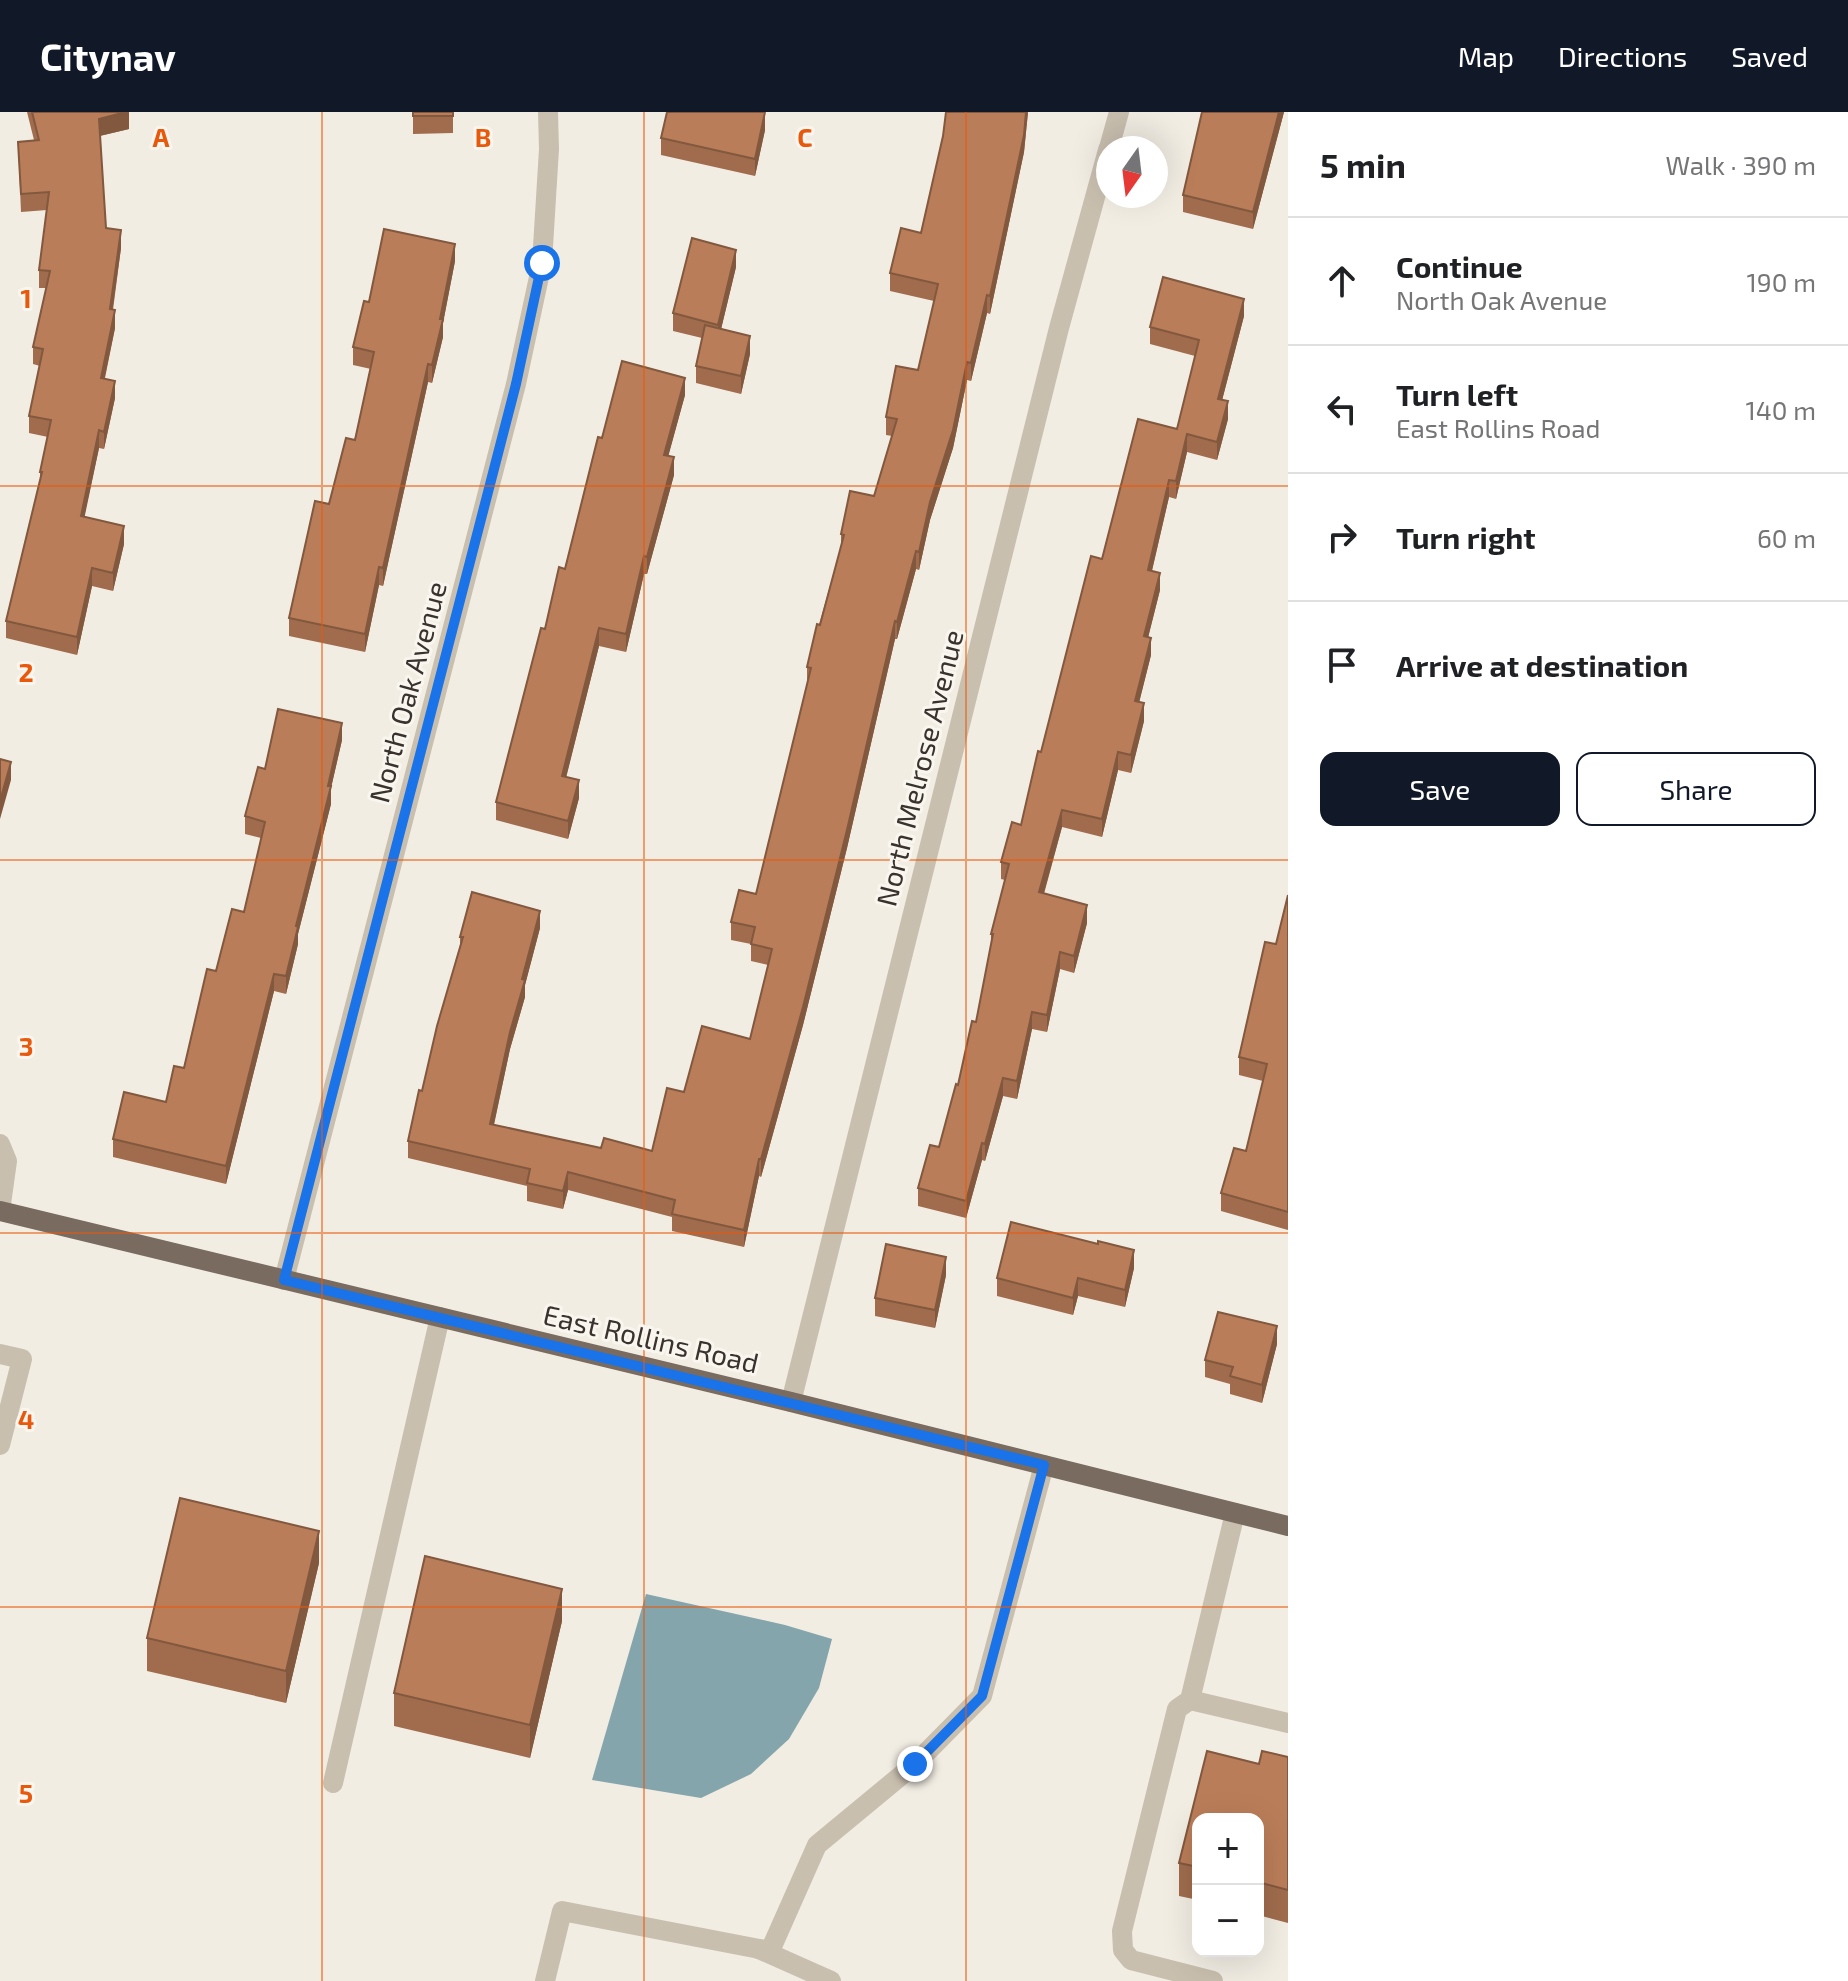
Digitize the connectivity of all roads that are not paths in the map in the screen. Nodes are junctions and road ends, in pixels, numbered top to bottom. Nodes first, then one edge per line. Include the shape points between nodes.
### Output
1 (548, 112) edge
2 (1119, 112) edge
3 (1112, 136) edge
4 (1096, 193) edge
5 (0, 1144) edge
6 (0, 1211) edge
7 (284, 1280) junction
8 (440, 1317) junction
9 (0, 1354) edge
10 (791, 1402) junction
11 (0, 1445) edge
12 (1044, 1465) junction
13 (1235, 1513) junction
14 (1287, 1523) edge
15 (1190, 1700) junction
16 (1288, 1723) edge
17 (333, 1783) dead end
18 (759, 1949) junction
19 (545, 1981) edge
20 (831, 1981) edge
21 (1213, 1981) edge

1 - 7 street, North Oak Avenue via 542,263 516,384
2 - 3 street, North Melrose Avenue
4 - 10 street, North Melrose Avenue
5 - 6 street via 7,1161
6 - 7 main road, East Rollins Road
7 - 8 main road, East Rollins Road
8 - 10 main road, East Rollins Road
8 - 17 street
9 - 11 street via 22,1359
10 - 12 main road, East Rollins Road
12 - 13 main road, East Rollins Road
12 - 18 street via 982,1696 915,1764 817,1845 770,1951
13 - 14 main road, East Rollins Road
13 - 15 street
15 - 16 street
15 - 21 street via 1177,1709 1121,1942 1131,1960
18 - 19 street via 562,1911
18 - 20 street

